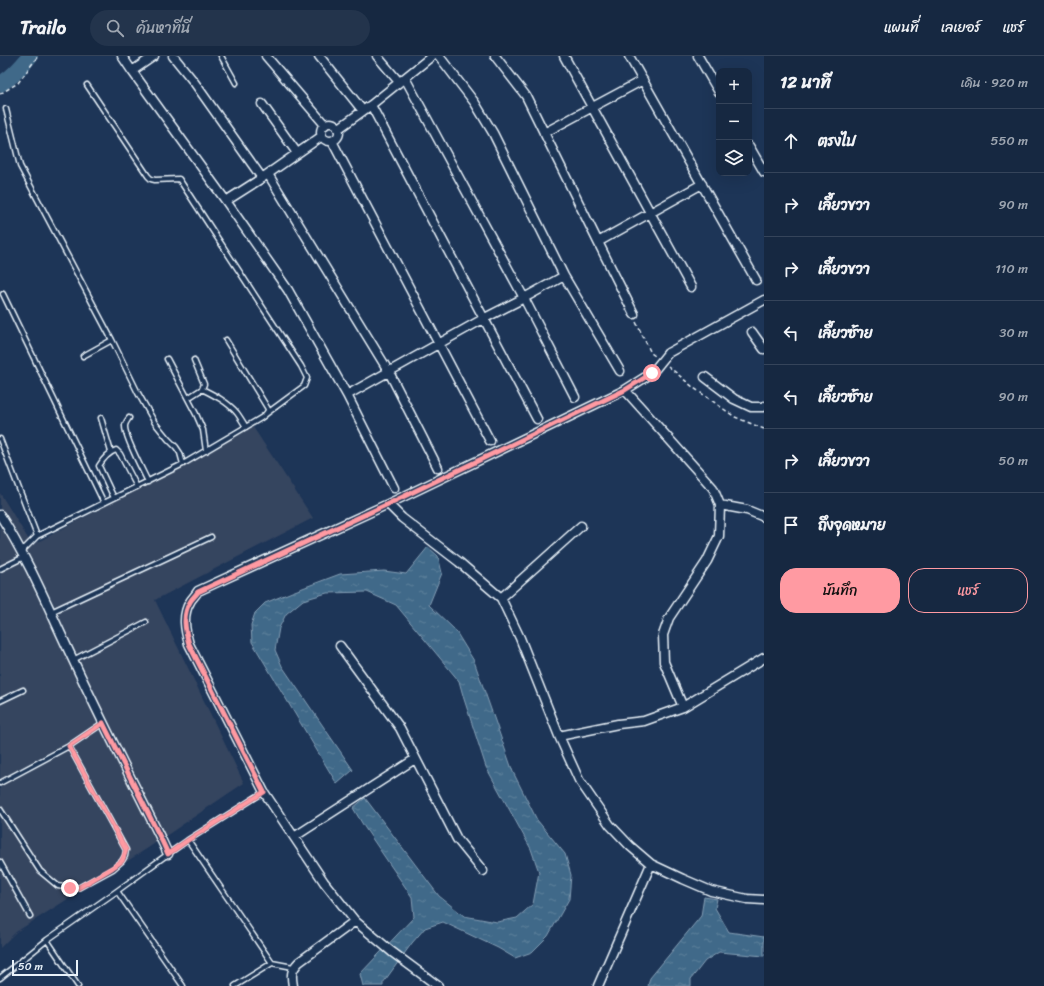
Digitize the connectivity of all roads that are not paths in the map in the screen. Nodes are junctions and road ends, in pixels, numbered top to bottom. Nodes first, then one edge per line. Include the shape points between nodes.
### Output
1 (122, 56) edge
2 (154, 56) edge
3 (173, 56) edge
4 (221, 56) edge
5 (266, 56) edge
6 (319, 56) edge
7 (377, 56) edge
8 (432, 56) edge
9 (440, 56) edge
10 (495, 56) edge
11 (564, 56) edge
12 (629, 56) edge
13 (698, 56) edge
14 (132, 71) junction
15 (402, 80) junction
16 (643, 80) junction
17 (236, 83) dead end
18 (87, 85) dead end
19 (716, 87) edge
20 (262, 104) dead end
21 (371, 105) junction
22 (592, 107) junction
23 (6, 109) dead end
24 (362, 111) junction
25 (325, 125) junction
26 (338, 129) junction
27 (544, 133) junction
28 (322, 136) junction
29 (332, 141) junction
30 (752, 150) edge
31 (297, 153) junction
32 (762, 162) edge
33 (764, 172) edge
34 (265, 176) junction
35 (702, 184) junction
36 (226, 201) junction
37 (650, 213) junction
38 (598, 242) junction
39 (564, 276) junction
40 (756, 280) dead end
41 (691, 287) dead end
42 (3, 294) dead end
43 (524, 298) junction
44 (764, 300) edge
45 (634, 314) dead end
46 (483, 319) junction
47 (752, 332) dead end
48 (112, 340) junction
49 (226, 340) dead end
50 (440, 344) junction
51 (764, 349) edge
52 (83, 356) dead end
53 (166, 359) dead end
54 (194, 360) dead end
55 (620, 371) dead end
56 (389, 372) junction
57 (705, 377) dead end
58 (202, 388) junction
59 (625, 390) junction
60 (347, 395) junction
61 (575, 397) dead end
62 (188, 398) junction
63 (764, 406) edge
64 (266, 414) junction
65 (100, 418) dead end
66 (129, 418) dead end
67 (536, 419) dead end
68 (246, 427) junction
69 (0, 439) edge
70 (490, 441) dead end
71 (206, 451) junction
72 (111, 452) junction
73 (184, 464) junction
74 (438, 468) dead end
75 (148, 482) junction
76 (137, 487) junction
77 (394, 488) dead end
78 (114, 498) junction
79 (104, 503) junction
80 (388, 504) junction
81 (720, 505) junction
82 (764, 517) edge
83 (1, 518) edge
84 (581, 526) dead end
85 (36, 536) junction
86 (211, 537) dead end
87 (23, 555) junction
88 (0, 569) edge
89 (501, 598) junction
90 (51, 612) junction
91 (146, 622) dead end
92 (340, 646) dead end
93 (764, 658) edge
94 (73, 660) junction
95 (23, 690) dead end
96 (0, 701) edge
97 (683, 707) junction
98 (103, 723) junction
99 (559, 736) junction
100 (69, 746) junction
101 (416, 759) junction
102 (0, 783) edge
103 (264, 792) junction
104 (0, 809) edge
105 (294, 837) junction
106 (188, 840) junction
107 (168, 854) junction
108 (0, 862) edge
109 (651, 864) junction
110 (483, 871) dead end
111 (117, 891) junction
112 (764, 900) edge
113 (30, 916) dead end
114 (355, 921) junction
115 (47, 940) junction
116 (272, 963) junction
117 (293, 967) junction
118 (0, 978) edge
119 (78, 986) edge
120 (184, 986) edge
121 (235, 986) edge
122 (293, 986) edge
123 (438, 986) edge
124 (598, 986) edge

1 - 14 street
2 - 14 street
3 - 34 street
4 - 17 lane
5 - 25 street
6 - 24 street
7 - 15 street
8 - 15 street
9 - 39 street via 475,103 493,134
10 - 27 street via 526,96
11 - 22 street
12 - 16 street
13 - 19 street
14 - 36 street
15 - 21 street
15 - 43 street
16 - 22 street
16 - 35 street
18 - 64 lane via 148,176 154,180 179,179 301,366 307,378 304,386
20 - 31 street
21 - 24 street
21 - 46 street
22 - 27 street
22 - 37 street
23 - 48 lane via 20,166
24 - 26 street
25 - 26 street via 331,123
25 - 28 street via 321,130
26 - 29 street via 339,135
27 - 38 street
28 - 29 street via 326,141
28 - 31 street
29 - 50 street
30 - 32 street
31 - 34 street
32 - 33 street
34 - 36 street
34 - 56 street
35 - 37 street
35 - 40 street
36 - 60 street via 288,290
37 - 38 street
37 - 41 street
38 - 45 street
39 - 43 street
39 - 55 street
42 - 79 lane
43 - 46 street
43 - 61 street
44 - 59 street, bridge via 668,354 652,373
46 - 50 street
46 - 67 street
47 - 51 street
48 - 52 lane
48 - 73 lane via 155,423 176,447
49 - 64 lane via 268,409
50 - 56 street
50 - 70 street
53 - 62 lane
54 - 58 lane via 204,384
56 - 60 street
56 - 74 street
57 - 63 street via 734,399 751,407
58 - 62 lane
58 - 68 lane via 238,413
59 - 80 street
59 - 81 street via 713,488
60 - 77 street
62 - 71 lane via 204,430
64 - 68 lane
65 - 72 lane
66 - 75 lane via 124,426 125,430
68 - 71 lane
69 - 85 lane
71 - 73 lane
72 - 76 lane via 116,450 120,454
72 - 78 lane via 99,466
73 - 75 lane
75 - 76 lane
76 - 78 lane
78 - 79 lane
79 - 85 lane
80 - 89 street
80 - 103 street via 198,592 190,602 185,622 189,644
81 - 82 street via 747,510
81 - 97 street via 719,536 707,561 669,618 663,635 664,662
83 - 87 street
84 - 89 street
85 - 87 lane
86 - 90 lane
87 - 88 lane
87 - 90 street
89 - 99 street via 520,638
90 - 94 street
91 - 94 lane
92 - 101 street via 400,728
93 - 97 street
94 - 98 street
95 - 96 lane
97 - 99 street via 644,721
98 - 100 lane
98 - 107 street
99 - 109 street via 579,780 610,824
100 - 102 lane
100 - 104 lane via 126,850 122,861 78,888 58,886 40,872
101 - 105 street
101 - 110 street via 457,839
103 - 105 street
103 - 106 lane
105 - 114 street via 324,882
106 - 107 lane
106 - 116 lane
107 - 111 lane
108 - 113 lane
109 - 112 street via 711,891 747,900
109 - 124 street
111 - 115 lane
111 - 120 lane
114 - 117 street
114 - 123 street
115 - 118 lane
115 - 119 lane
116 - 117 lane
116 - 121 lane
117 - 122 street

